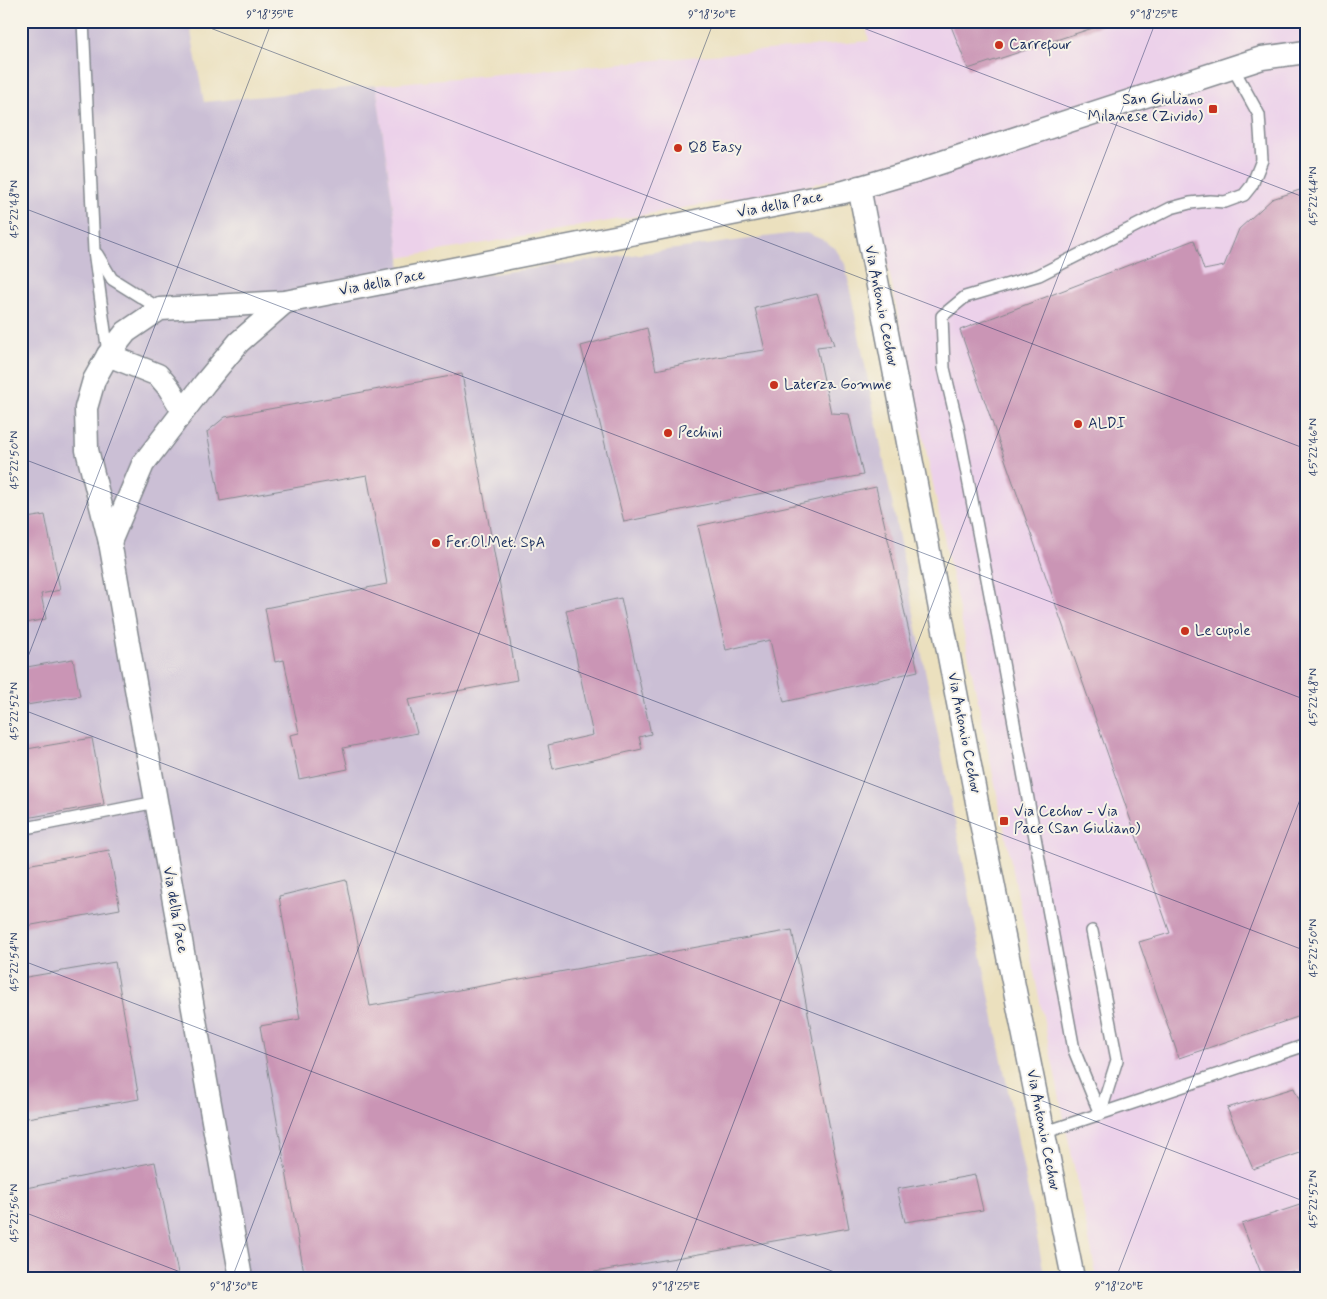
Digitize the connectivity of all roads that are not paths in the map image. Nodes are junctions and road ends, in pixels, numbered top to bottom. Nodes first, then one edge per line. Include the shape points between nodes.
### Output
1 (83, 21) edge
2 (1305, 32) edge
3 (1306, 52) edge
4 (1262, 58) junction
5 (1233, 68) junction
6 (859, 187) junction
7 (94, 251) junction
8 (284, 302) junction
9 (160, 309) junction
10 (108, 355) junction
11 (183, 411) junction
12 (110, 542) junction
13 (156, 802) junction
14 (21, 829) edge
15 (1092, 931) dead end
16 (1306, 1045) edge
17 (1100, 1114) junction
18 (1043, 1133) junction
19 (241, 1278) edge
20 (1073, 1278) edge

1 - 7 lane
2 - 4 street, Via della Pace
3 - 4 street, Via della Pace
4 - 5 street, Via della Pace
5 - 6 street, Via della Pace
5 - 17 lane via 1259,115 1262,141 1262,160 1252,185 1244,195 1225,202 1190,203 1171,208 1039,275 965,297 942,316 944,368 1000,642 1074,1050
6 - 8 street, Via della Pace
6 - 18 street, Via Antonio Cechov
7 - 9 lane via 112,279
7 - 10 lane
8 - 9 street, Via della Pace
8 - 11 street via 239,342
9 - 10 street, Via della Pace via 126,332
10 - 11 street via 158,375
10 - 12 street, Via della Pace via 94,380 86,416 87,450
11 - 12 street via 143,464
12 - 13 street, Via della Pace
13 - 14 lane
13 - 19 street, Via della Pace
15 - 17 lane via 1117,1060
16 - 17 lane
17 - 18 lane
18 - 20 street, Via Antonio Cechov

